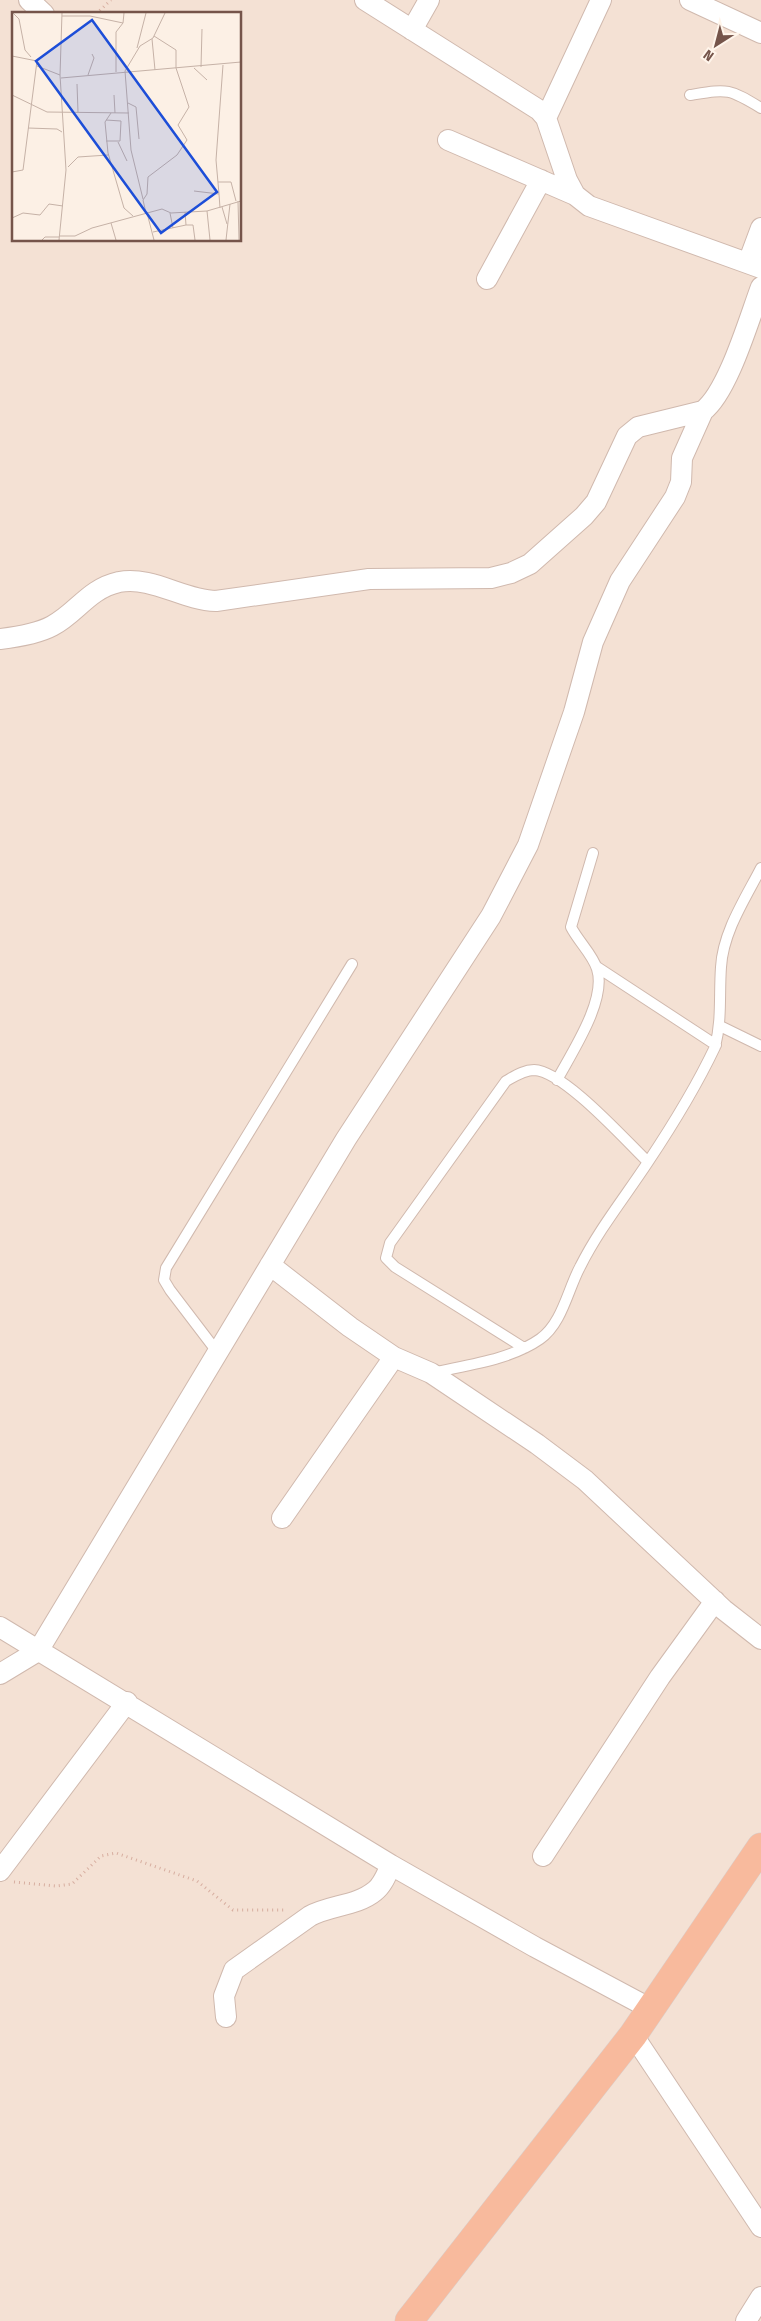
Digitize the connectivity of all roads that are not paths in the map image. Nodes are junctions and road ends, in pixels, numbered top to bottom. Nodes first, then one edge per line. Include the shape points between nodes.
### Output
1 (29, 0) edge
2 (366, 0) edge
3 (429, 0) edge
4 (601, 0) edge
5 (690, 0) edge
6 (42, 12) edge
7 (412, 30) junction
8 (760, 32) edge
9 (690, 95) dead end
10 (761, 108) edge
11 (546, 118) junction
12 (448, 140) dead end
13 (541, 180) junction
14 (575, 195) junction
15 (761, 228) edge
16 (755, 266) edge
17 (487, 279) dead end
18 (761, 287) edge
19 (703, 411) junction
20 (0, 639) edge
21 (593, 853) dead end
22 (761, 868) edge
23 (352, 964) dead end
24 (597, 967) junction
25 (720, 1026) junction
26 (716, 1044) junction
27 (761, 1046) edge
28 (558, 1080) junction
29 (648, 1162) junction
30 (270, 1265) junction
31 (524, 1348) junction
32 (218, 1353) junction
33 (394, 1357) junction
34 (431, 1373) junction
35 (282, 1518) dead end
36 (714, 1601) junction
37 (0, 1626) edge
38 (761, 1639) edge
39 (38, 1651) junction
40 (0, 1674) edge
41 (127, 1702) junction
42 (761, 1847) edge
43 (543, 1856) dead end
44 (391, 1864) junction
45 (3, 1876) edge
46 (651, 2008) junction
47 (226, 2017) dead end
48 (633, 2035) junction
49 (761, 2227) edge
50 (761, 2297) edge
51 (410, 2321) edge
52 (746, 2321) edge

1 - 6 street
2 - 7 street
3 - 7 street
4 - 11 street
5 - 8 street
7 - 11 street via 527,102
9 - 10 lane via 719,90 733,92
11 - 14 street
12 - 13 street
13 - 14 street
13 - 17 street
14 - 16 street via 607,214
15 - 16 street
18 - 19 street via 722,388
19 - 20 street via 638,426 627,436 590,509 530,564 511,573 491,578 369,579 216,601 200,600 144,582 118,582 92,593 52,627
19 - 30 street via 682,458 681,482 675,497 620,581 593,642 574,712 528,845 491,916 346,1139
21 - 24 lane via 572,927
22 - 25 lane via 727,940 721,966
23 - 32 lane via 166,1268 164,1280 170,1290
24 - 26 lane
24 - 28 lane via 600,980 597,998
25 - 26 lane
25 - 27 lane
26 - 29 lane
28 - 29 lane via 582,1098
28 - 31 lane via 537,1070 525,1071 506,1081 390,1244 386,1258 414,1281
29 - 31 lane via 604,1223 551,1327 541,1338
30 - 32 street
30 - 33 street
31 - 34 lane
32 - 39 street
33 - 34 street
33 - 35 street
34 - 36 street via 585,1480
36 - 38 street
36 - 43 street via 660,1677
37 - 39 street
39 - 40 street
39 - 41 street
41 - 44 street
41 - 45 street
42 - 46 highway
44 - 46 street via 535,1947
44 - 47 street via 376,1891 357,1901 321,1910 234,1970 224,1996
46 - 48 highway
48 - 49 street
48 - 51 highway
50 - 52 street

